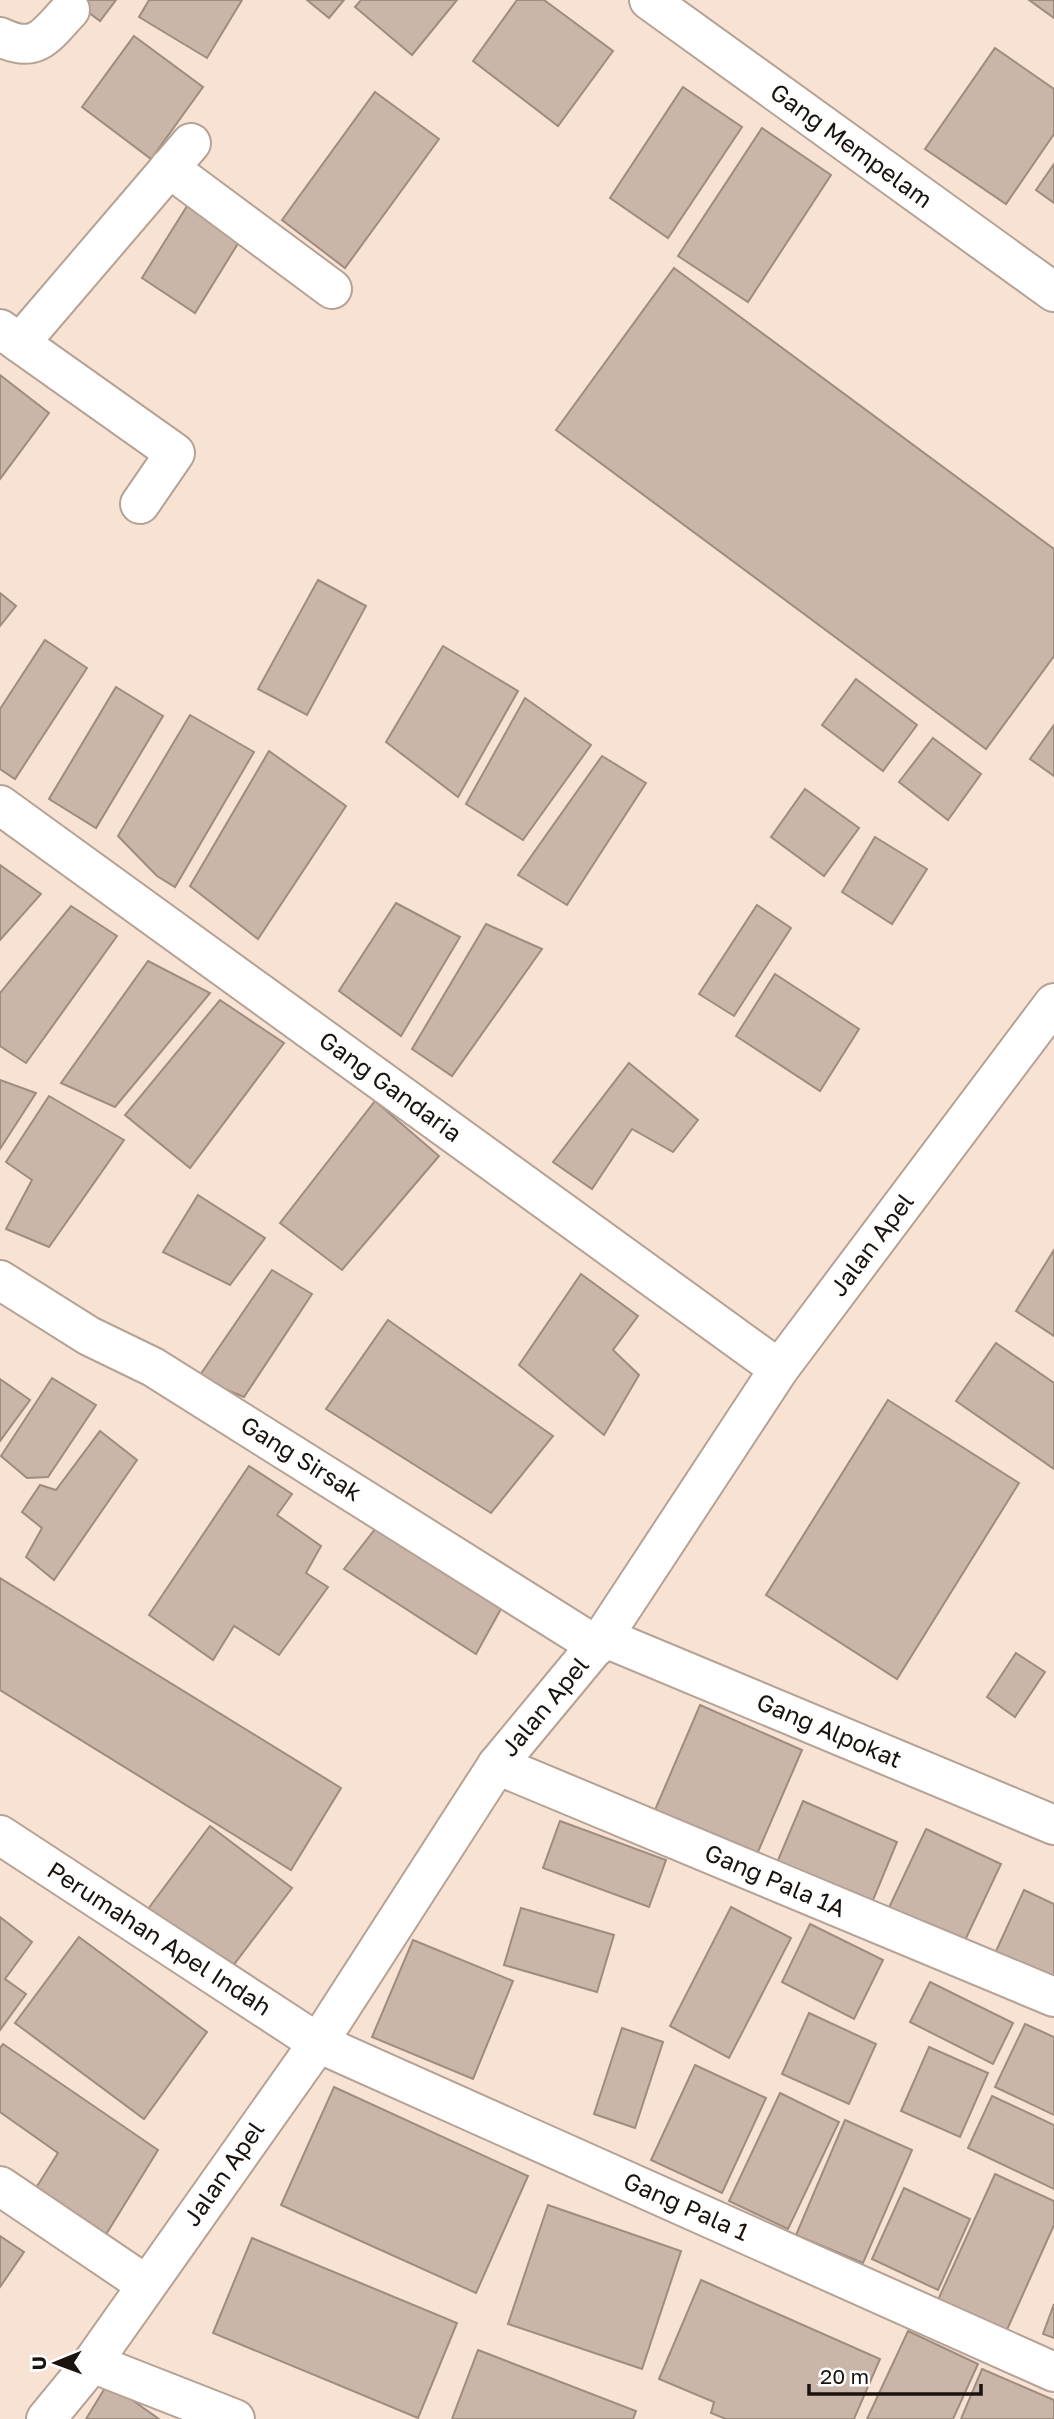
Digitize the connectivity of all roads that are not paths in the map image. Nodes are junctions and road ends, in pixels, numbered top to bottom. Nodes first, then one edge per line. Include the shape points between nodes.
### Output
1 (649, 0) edge
2 (70, 10) dead end
3 (0, 37) edge
4 (331, 289) dead end
5 (1054, 292) edge
6 (10, 336) edge
7 (140, 503) dead end
8 (0, 806) edge
9 (1054, 1003) edge
10 (0, 1280) edge
11 (779, 1368) junction
12 (600, 1641) junction
13 (497, 1765) junction
14 (1054, 1825) edge
15 (0, 1835) edge
16 (1054, 1997) edge
17 (318, 2043) junction
18 (0, 2186) edge
19 (145, 2284) junction
20 (92, 2363) junction
21 (1054, 2372) edge
22 (46, 2419) edge
23 (235, 2419) edge

1 - 5 street, Gang Mempelam
2 - 3 street via 41,41 25,46
4 - 6 street via 180,155
6 - 7 street via 175,453
8 - 11 street, Gang Gandaria
9 - 11 street, Jalan Apel
10 - 12 street, Gang Sirsak via 89,1336 153,1367
11 - 12 street, Jalan Apel
12 - 13 street, Jalan Apel
12 - 14 street, Gang Alpokat
13 - 16 street, Gang Pala 1A
13 - 17 street, Jalan Apel
15 - 17 street, Perumahan Apel Indah
17 - 19 street, Jalan Apel
17 - 21 street, Gang Pala 1
18 - 19 street
19 - 20 street, Jalan Apel
20 - 22 street, Jalan Apel
20 - 23 street

